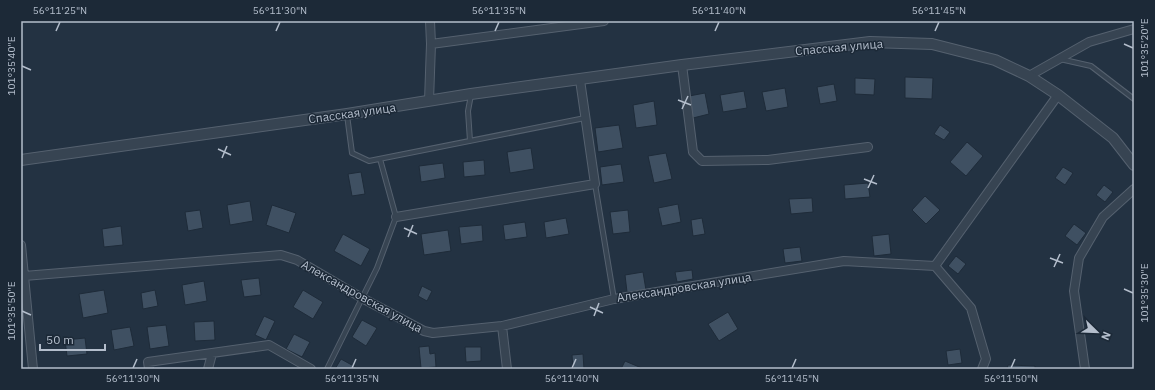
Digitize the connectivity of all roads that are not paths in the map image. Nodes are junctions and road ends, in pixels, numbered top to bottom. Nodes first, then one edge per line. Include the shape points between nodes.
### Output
1 (430, 21) edge
2 (604, 21) edge
3 (1134, 29) edge
4 (431, 44) junction
5 (1060, 59) junction
6 (682, 65) junction
7 (1028, 76) junction
8 (580, 80) junction
9 (471, 94) junction
10 (1058, 96) junction
11 (1134, 99) edge
12 (429, 101) junction
13 (347, 114) junction
14 (585, 118) junction
15 (470, 141) junction
16 (868, 147) dead end
17 (380, 159) junction
18 (21, 160) edge
19 (1134, 165) edge
20 (595, 184) junction
21 (1134, 189) edge
22 (396, 217) junction
23 (21, 246) edge
24 (935, 266) junction
25 (24, 276) junction
26 (362, 298) junction
27 (614, 299) junction
28 (502, 326) junction
29 (212, 354) junction
30 (33, 369) edge
31 (149, 369) edge
32 (208, 369) edge
33 (311, 369) edge
34 (327, 369) edge
35 (507, 369) edge
36 (982, 369) edge
37 (1086, 369) edge

1 - 4 street
2 - 4 street
3 - 5 street via 1089,42
4 - 12 street
5 - 7 street
5 - 11 lane via 1091,66
6 - 7 street, Спасская улица via 870,42 932,44 995,60
6 - 8 street, Спасская улица
6 - 16 street via 693,152 702,161 768,160
7 - 10 street, Спасская улица
8 - 9 street, Спасская улица
8 - 14 street
9 - 12 street, Спасская улица
9 - 15 lane via 468,111
10 - 19 street, Спасская улица via 1113,138
10 - 24 street
12 - 13 street, Спасская улица
13 - 17 lane via 352,153 370,161
13 - 18 street, Спасская улица
14 - 15 lane
14 - 20 street
15 - 17 lane
17 - 22 lane
20 - 22 street
20 - 27 lane
21 - 37 street via 1103,217 1079,258 1074,291
22 - 26 lane via 377,268
23 - 25 street
24 - 27 street, Александровская улица via 844,261
24 - 36 street via 972,308 986,359
25 - 26 street, Александровская улица via 281,255 297,260
25 - 30 street
26 - 28 street, Александровская улица via 424,331 433,333
26 - 34 lane
27 - 28 street, Александровская улица
28 - 35 street
29 - 31 street via 148,362
29 - 32 street
29 - 33 street via 269,345

